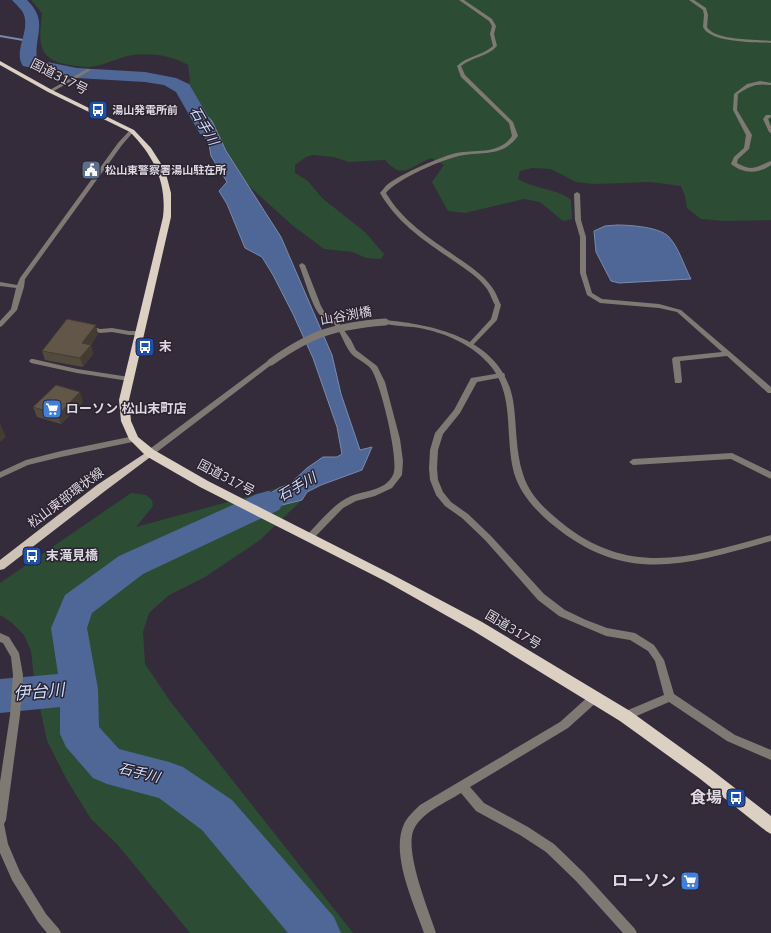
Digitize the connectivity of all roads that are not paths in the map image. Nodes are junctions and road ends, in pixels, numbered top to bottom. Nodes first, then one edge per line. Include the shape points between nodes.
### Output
1 (461, 0) edge
2 (691, 0) edge
3 (771, 42) edge
4 (0, 63) edge
5 (89, 70) dead end
6 (771, 84) edge
7 (50, 91) junction
8 (771, 116) edge
9 (132, 131) junction
10 (771, 132) edge
11 (771, 163) edge
12 (577, 194) dead end
13 (302, 265) dead end
14 (0, 284) edge
15 (21, 286) junction
16 (0, 326) edge
17 (77, 326) edge
18 (140, 333) junction
19 (470, 344) junction
20 (728, 354) junction
21 (33, 361) dead end
22 (501, 375) junction
23 (129, 379) junction
24 (678, 381) dead end
25 (771, 391) edge
26 (134, 439) junction
27 (150, 452) junction
28 (633, 462) dead end
29 (0, 474) edge
30 (771, 476) edge
31 (309, 538) junction
32 (771, 538) edge
33 (0, 566) edge
34 (3, 638) edge
35 (670, 697) junction
36 (594, 698) junction
37 (625, 716) junction
38 (771, 755) edge
39 (462, 786) junction
40 (0, 820) edge
41 (771, 826) edge
42 (0, 828) edge
43 (55, 933) edge
44 (430, 933) edge
45 (631, 933) edge

1 - 19 street via 491,20 494,26 492,38 495,46 491,51 459,66 463,76 511,123 515,136 506,146 497,150 457,155 419,170 389,185 383,193 404,220 488,286 498,305 494,320
2 - 3 street via 705,9 706,31 710,34
4 - 7 highway, 国道317号
5 - 7 street
6 - 11 street via 755,82 736,94 735,110 748,135 746,149 736,158 734,164 745,170 753,170 766,168
7 - 9 highway, 国道317号
8 - 10 street via 765,119
9 - 15 street via 22,280
9 - 18 highway, 国道317号 via 158,164 168,185 170,204
12 - 20 street via 578,220 583,237 583,273 588,294 600,301 659,306 679,311
13 - 31 street via 323,314 334,320 353,352 374,368 381,382 399,461 398,475 389,486 372,494 354,498 340,506
14 - 15 street
15 - 16 street via 14,310
17 - 18 street via 100,331
18 - 23 highway, 国道317号
19 - 22 street, 山谷渕橋
19 - 27 street, 山谷渕橋, bridge via 433,329 385,322 357,324 316,334 270,362
20 - 24 street via 676,358
20 - 25 street
21 - 23 street
22 - 32 street via 507,388 518,474 540,509 565,531 595,548 623,558 655,562 711,554
22 - 35 street via 474,380 457,411 439,433 434,450 433,468 439,493 448,504 488,538 541,597 562,613 606,632 632,636 651,648 659,660
23 - 26 highway, 国道317号 via 124,400 126,421
26 - 27 highway, 国道317号
26 - 29 street via 47,457
27 - 31 highway, 国道317号 via 204,484
27 - 33 main road, 松山東部環状線
28 - 30 street via 732,456
31 - 36 highway, 国道317号 via 477,626
34 - 40 street via 16,656 18,675
35 - 37 street
35 - 38 street via 731,738
36 - 37 highway, 国道317号
36 - 39 street via 564,725
37 - 41 highway, 国道317号 via 704,773
39 - 44 street via 424,809 408,827 404,844 407,862
39 - 45 street via 480,807 550,848
42 - 43 street via 2,844 16,876 42,918

